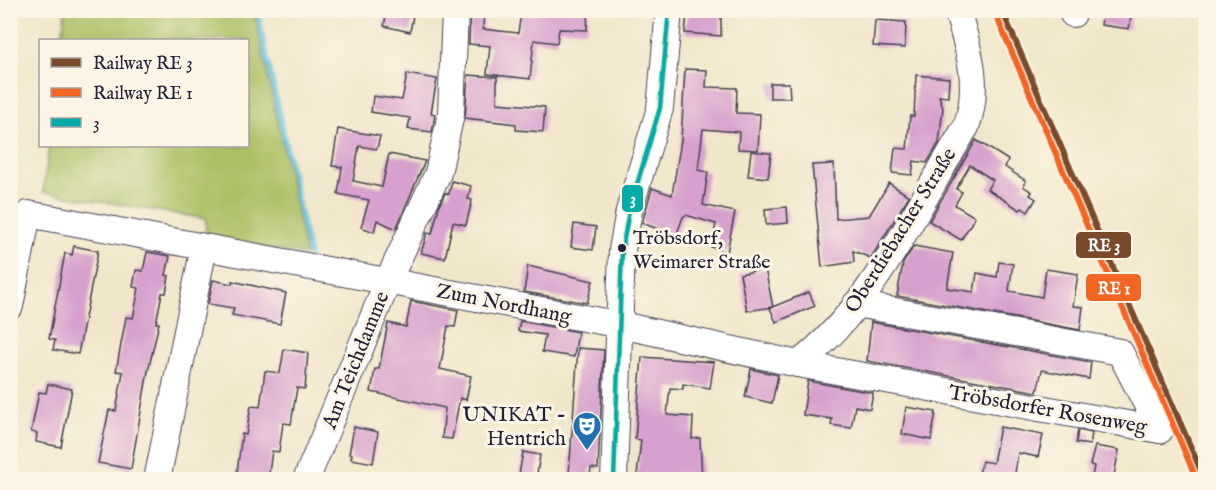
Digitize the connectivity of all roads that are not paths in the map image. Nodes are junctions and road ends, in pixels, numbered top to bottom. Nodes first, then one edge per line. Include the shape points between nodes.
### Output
1 (456, 10) edge
2 (669, 10) edge
3 (957, 10) edge
4 (204, 247) junction
5 (388, 281) junction
6 (856, 304) junction
7 (10, 306) edge
8 (621, 325) junction
9 (798, 364) junction
10 (157, 480) edge
11 (306, 480) edge
12 (614, 480) edge

1 - 5 street via 448,132 431,192
2 - 8 street via 660,108 624,236
3 - 6 street, Oberdiebacher Straße via 972,60 972,111 966,127
4 - 5 street, Am Teichdamme
4 - 7 street, Am Teichdamme via 28,214
4 - 10 street
5 - 8 street, Zum Nordhang
5 - 11 street, Am Teichdamme
6 - 9 street, Oberdiebacher Straße via 822,346
6 - 9 street, Tröbsdorfer Rosenweg via 1120,352 1160,430
8 - 9 street
8 - 12 street

